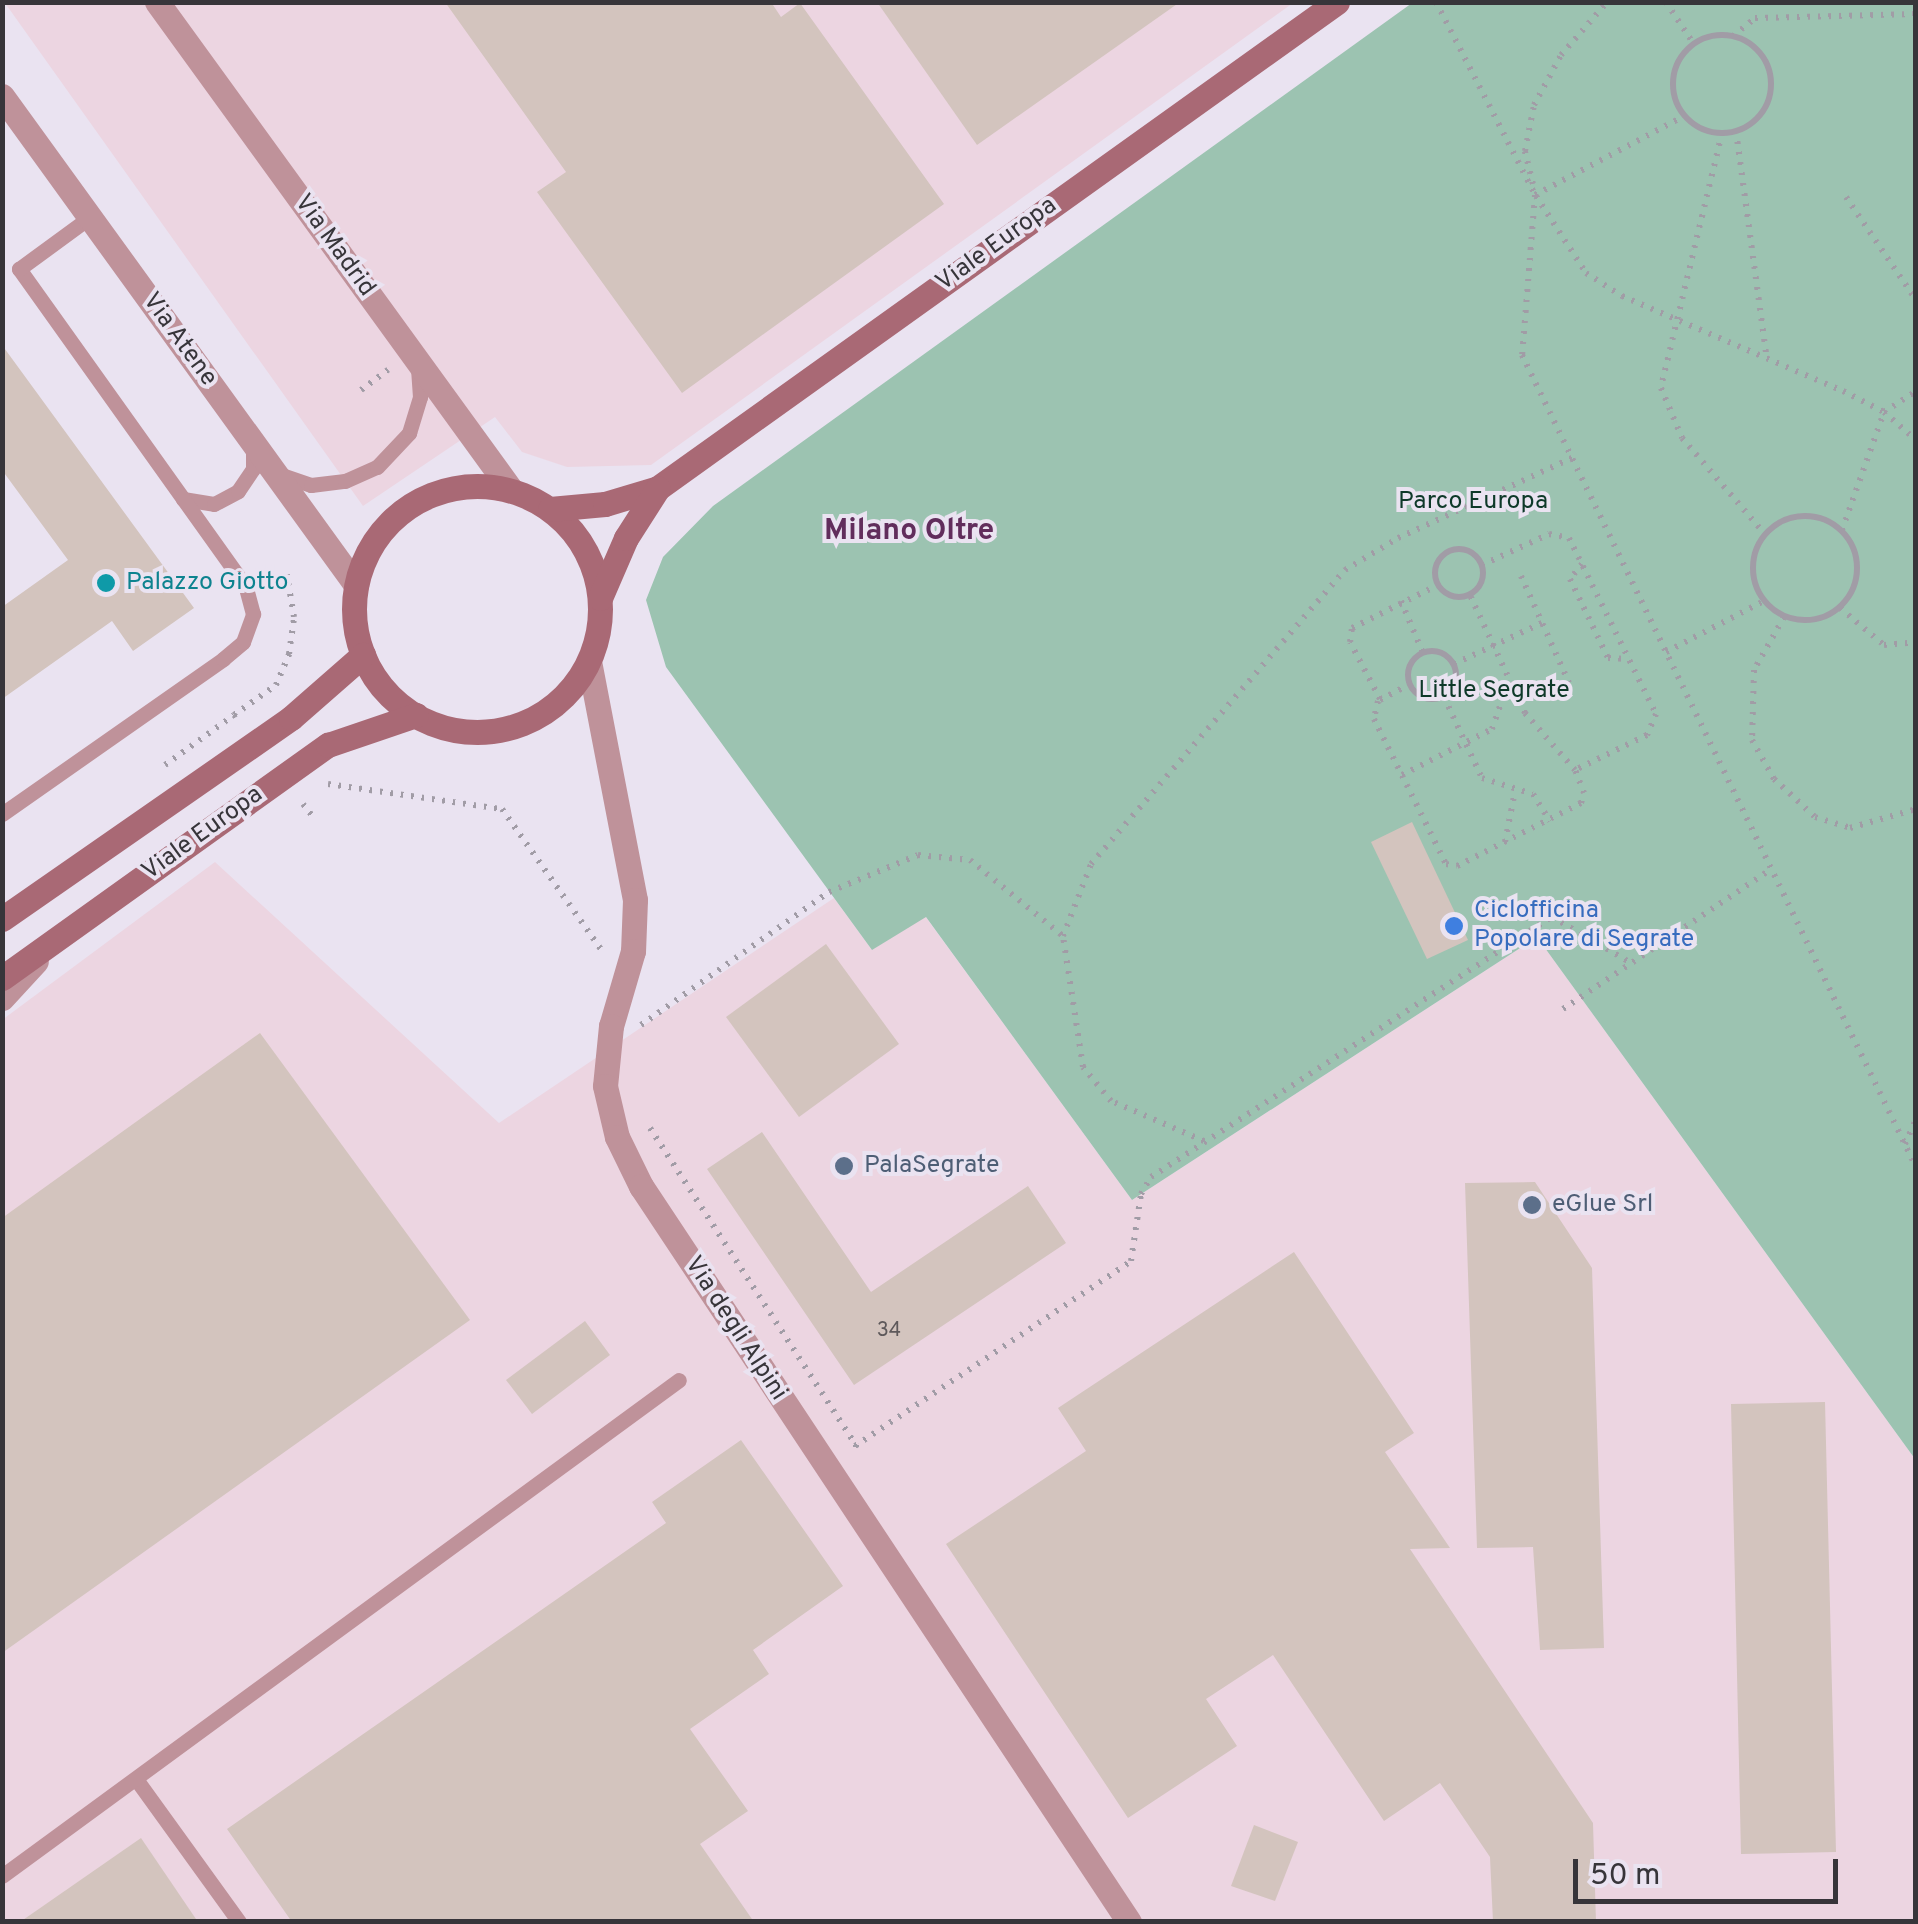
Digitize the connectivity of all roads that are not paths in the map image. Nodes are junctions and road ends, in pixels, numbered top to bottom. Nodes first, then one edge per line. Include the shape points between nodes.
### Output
1 (156, 2) edge
2 (1337, 2) edge
3 (2, 96) edge
4 (90, 217) junction
5 (418, 362) junction
6 (253, 443) junction
7 (275, 473) junction
8 (658, 488) junction
9 (511, 490) junction
10 (182, 499) junction
11 (550, 509) junction
12 (356, 585) junction
13 (600, 598) junction
14 (363, 655) junction
15 (589, 661) junction
16 (416, 715) junction
17 (2, 814) edge
18 (2, 920) edge
19 (53, 942) junction
20 (2, 978) edge
21 (2, 998) edge
22 (679, 1380) dead end
23 (136, 1778) junction
24 (2, 1876) edge
25 (238, 1922) edge
26 (1130, 1922) edge

1 - 5 street, Via Madrid
2 - 8 street, Viale Europa
3 - 4 street, Via Atene
4 - 6 street, Via Atene
4 - 10 lane via 19,270
5 - 7 lane via 420,397 409,433 378,467 310,485
5 - 9 street, Via Madrid
6 - 7 street, Via Atene
6 - 10 lane via 252,469 238,491 214,504
7 - 12 street, Via Atene
8 - 11 street, Viale Europa via 605,504
8 - 13 street, Viale Europa
9 - 11 street, Viale Europa
9 - 12 street, Viale Europa via 460,486 413,504 376,538
10 - 17 lane via 246,586 253,614 243,642
11 - 13 street, Viale Europa via 584,548
12 - 14 street, Viale Europa
13 - 15 street, Viale Europa
14 - 16 street, Viale Europa via 384,689
14 - 18 street, Viale Europa via 291,718
15 - 16 street, Viale Europa via 559,702 514,726 464,731
15 - 26 street, Via degli Alpini via 635,900 633,952 612,1026 605,1086 617,1137 641,1186
16 - 19 street, Viale Europa via 328,745
19 - 20 street, Viale Europa
19 - 21 street
22 - 23 lane
23 - 24 lane
23 - 25 lane

